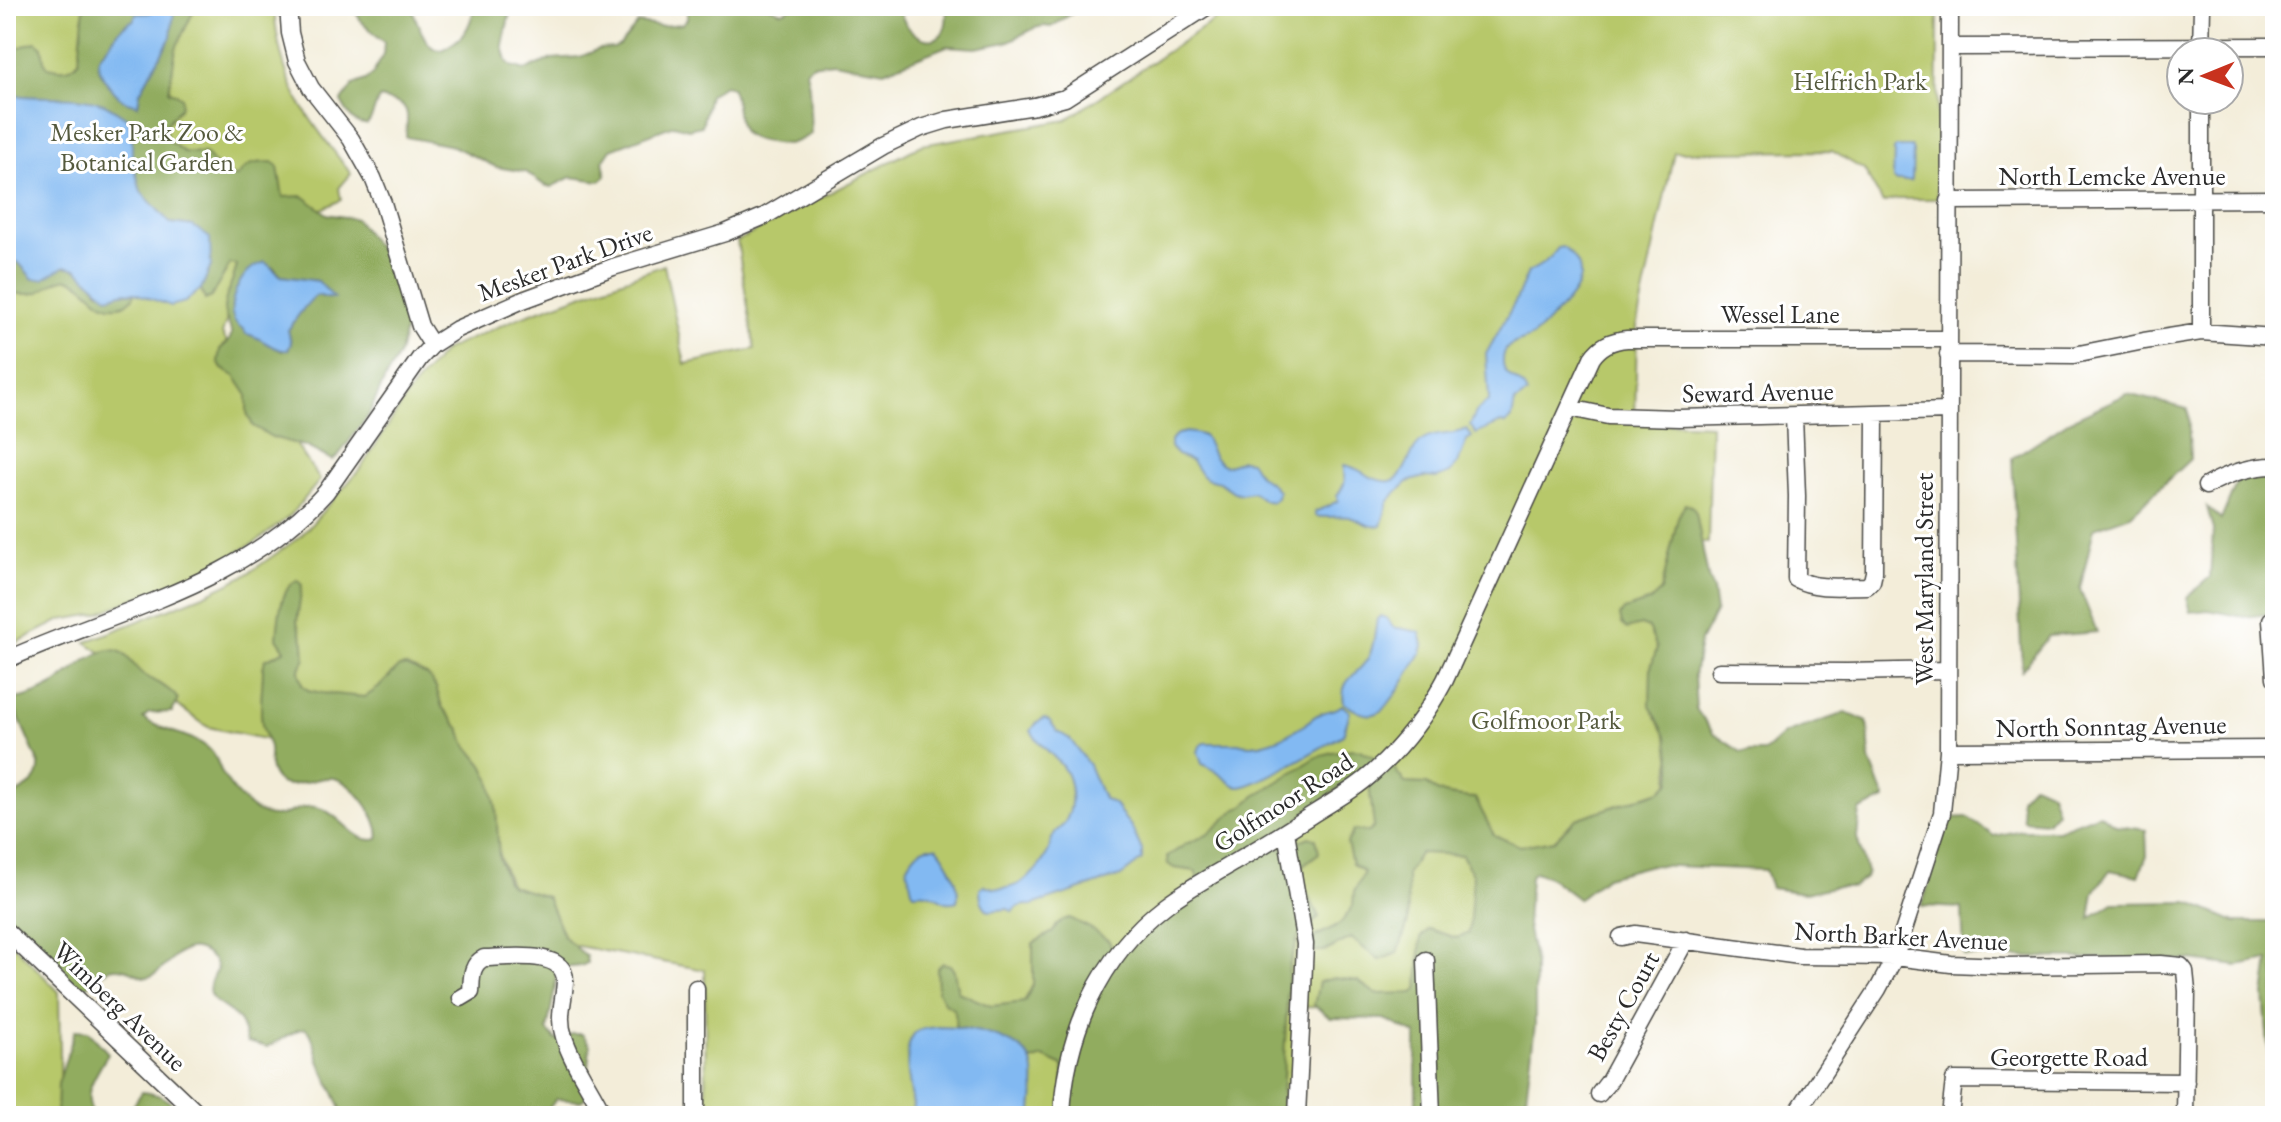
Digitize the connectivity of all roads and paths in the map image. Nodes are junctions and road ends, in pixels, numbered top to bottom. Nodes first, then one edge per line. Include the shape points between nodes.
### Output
1 (288, 6) edge
2 (1208, 6) edge
3 (1950, 6) edge
4 (2202, 6) edge
5 (2201, 36) edge
6 (2275, 46) edge
7 (1950, 47) junction
8 (2245, 47) edge
9 (2165, 49) edge
10 (2201, 116) edge
11 (2200, 199) junction
12 (2275, 199) edge
13 (1948, 201) junction
14 (2201, 332) junction
15 (2275, 337) edge
16 (1612, 342) joint
17 (432, 345) junction
18 (1948, 347) junction
19 (1570, 408) junction
20 (1949, 411) junction
21 (1875, 415) junction
22 (1794, 416) junction
23 (2275, 466) edge
24 (2206, 486) dead end
25 (2271, 620) dead end
26 (6, 660) edge
27 (1948, 670) junction
28 (1719, 671) dead end
29 (2275, 678) edge
30 (2275, 749) edge
31 (1948, 751) junction
32 (1286, 832) junction
33 (6, 931) edge
34 (1621, 937) dead end
35 (1686, 940) junction
36 (1895, 957) junction
37 (1426, 960) dead end
38 (696, 988) dead end
39 (461, 998) dead end
40 (2186, 1082) junction
41 (1599, 1094) dead end
42 (200, 1116) edge
43 (604, 1116) edge
44 (696, 1116) edge
45 (1062, 1116) edge
46 (1297, 1116) edge
47 (1432, 1116) edge
48 (1795, 1116) edge
49 (1950, 1116) edge
50 (2185, 1116) edge

1 - 17 street via 297,61 373,178 420,326
2 - 17 street, Mesker Park Drive via 1065,98 921,128 745,225 523,300
3 - 7 street, West Maryland Street
4 - 5 street
6 - 8 street
7 - 9 street
7 - 13 street, West Maryland Street
10 - 11 street
11 - 12 street, North Lemcke Avenue
11 - 13 street, North Lemcke Avenue
11 - 14 street
13 - 18 street, West Maryland Street
14 - 15 street, Wessel Lane
14 - 18 street, Wessel Lane via 2074,355
16 - 18 street, Wessel Lane
16 - 19 street, Golfmoor Road via 1592,358
17 - 26 street, Mesker Park Drive via 326,492 270,542 201,581
18 - 20 street, West Maryland Street
19 - 22 street, Seward Avenue via 1623,416
19 - 32 street, Golfmoor Road via 1445,680 1422,718 1375,772
20 - 21 street, Seward Avenue
20 - 27 street, West Maryland Street
21 - 22 street, Seward Avenue
21 - 22 street via 1874,572 1867,586 1796,579
23 - 24 street via 2231,474
25 - 29 street
27 - 28 street
27 - 31 street, West Maryland Street
30 - 31 street, North Sonntag Avenue
31 - 36 street, West Maryland Street via 1942,813
32 - 45 street, Golfmoor Road via 1181,894 1124,946 1098,983 1076,1031
32 - 46 street via 1305,944
33 - 42 street, Wimberg Avenue
34 - 35 street, North Barker Avenue
35 - 36 street, North Barker Avenue via 1800,956
35 - 41 street, Besty Court
36 - 40 street, North Barker Avenue via 1991,966 2179,966 2186,975
36 - 48 street, West Maryland Street
37 - 47 street
38 - 44 street
39 - 43 street via 471,992 473,969 484,958 543,958 558,965 565,979 560,1005 563,1035
40 - 49 street, Georgette Road via 1953,1081
40 - 50 street

